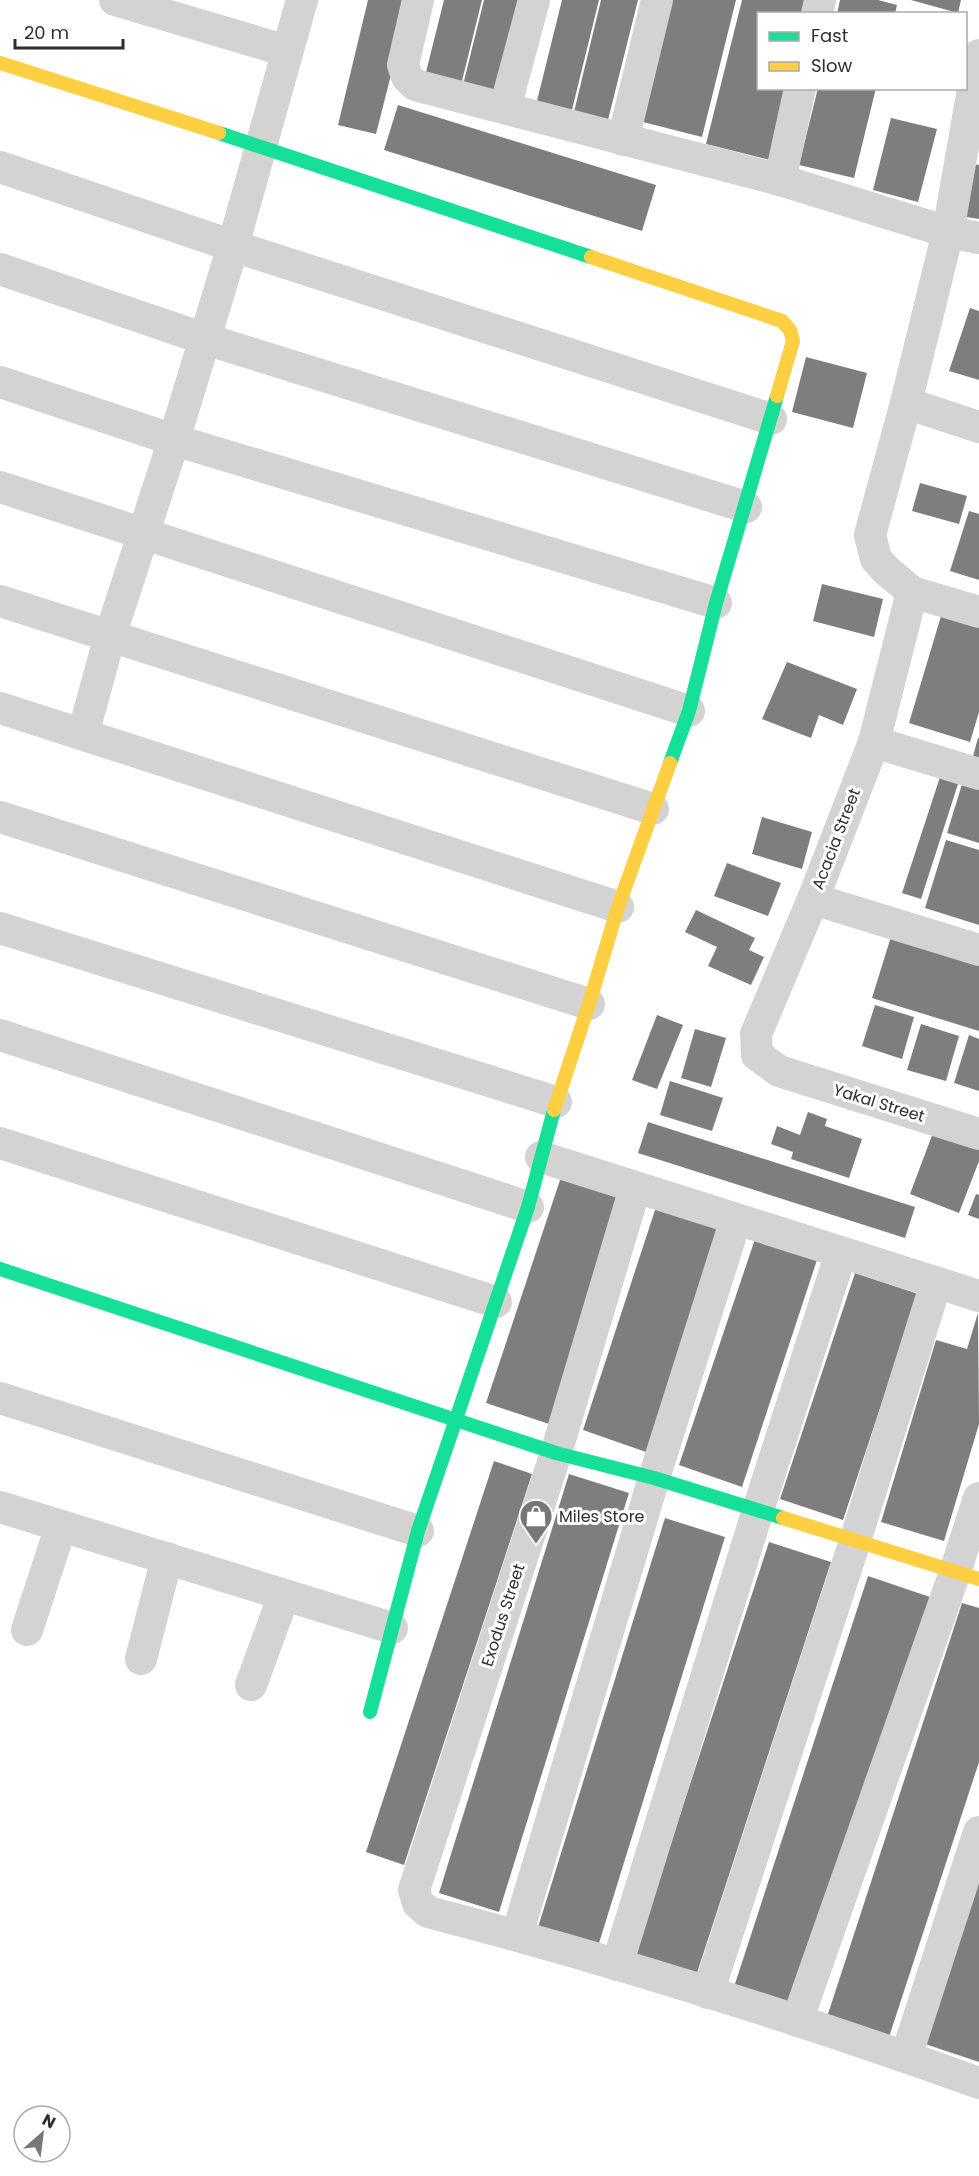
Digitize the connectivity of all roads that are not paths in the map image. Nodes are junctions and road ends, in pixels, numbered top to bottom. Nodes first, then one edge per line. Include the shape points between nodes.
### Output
1 (115, 0) edge
2 (302, 0) edge
3 (418, 0) edge
4 (534, 0) edge
5 (657, 0) edge
6 (287, 51) junction
7 (0, 63) edge
8 (978, 66) edge
9 (800, 90) edge
10 (505, 108) junction
11 (623, 140) junction
12 (262, 147) junction
13 (0, 166) edge
14 (780, 180) junction
15 (948, 232) junction
16 (979, 238) edge
17 (233, 246) junction
18 (0, 269) edge
19 (205, 339) junction
20 (0, 382) edge
21 (906, 403) junction
22 (771, 419) junction
23 (979, 427) edge
24 (174, 440) junction
25 (0, 487) edge
26 (746, 507) junction
27 (142, 534) junction
28 (912, 592) junction
29 (0, 601) edge
30 (716, 603) junction
31 (979, 612) edge
32 (110, 636) junction
33 (0, 708) edge
34 (689, 711) junction
35 (83, 734) junction
36 (874, 742) junction
37 (979, 774) edge
38 (653, 809) junction
39 (0, 817) edge
40 (813, 900) junction
41 (618, 907) junction
42 (0, 928) edge
43 (979, 950) edge
44 (589, 1004) junction
45 (0, 1035) edge
46 (779, 1071) joint
47 (556, 1102) junction
48 (979, 1134) edge
49 (0, 1143) edge
50 (541, 1157) junction
51 (635, 1188) junction
52 (528, 1207) junction
53 (735, 1219) junction
54 (841, 1253) junction
55 (0, 1269) edge
56 (936, 1283) junction
57 (979, 1296) edge
58 (496, 1302) junction
59 (0, 1398) edge
60 (457, 1420) junction
61 (556, 1452) junction
62 (654, 1478) junction
63 (979, 1498) edge
64 (0, 1507) edge
65 (758, 1510) junction
66 (62, 1526) junction
67 (418, 1531) junction
68 (855, 1541) junction
69 (167, 1558) junction
70 (967, 1576) edge
71 (284, 1595) junction
72 (392, 1628) junction
73 (27, 1630) dead end
74 (141, 1659) dead end
75 (251, 1685) dead end
76 (370, 1712) dead end
77 (979, 1832) edge
78 (517, 1935) junction
79 (617, 1965) junction
80 (708, 1993) junction
81 (797, 2021) junction
82 (906, 2057) junction
83 (979, 2083) edge

1 - 6 street
2 - 6 street
3 - 10 street via 404,65 407,77 415,85
4 - 10 street
5 - 11 street
6 - 12 street
7 - 12 street
8 - 15 street
9 - 14 street
10 - 11 street
11 - 14 street
12 - 17 street
12 - 22 street via 782,321 793,341
13 - 17 street
14 - 15 street
15 - 16 street
15 - 21 street
17 - 19 street
17 - 22 street
18 - 19 street
19 - 24 street
19 - 26 street
20 - 24 street
21 - 23 street
21 - 28 street via 870,535 876,559
22 - 26 street
24 - 27 street
24 - 30 street
25 - 27 street
26 - 30 street
27 - 32 street
27 - 34 street
28 - 31 street
28 - 36 street, Acacia Street
29 - 32 street
30 - 34 street
32 - 35 street
32 - 38 street
33 - 35 street
34 - 38 street
35 - 41 street
36 - 37 street
36 - 40 street, Acacia Street
38 - 41 street
39 - 44 street
40 - 43 street
40 - 46 street, Acacia Street via 756,1034 757,1055
41 - 44 street
42 - 47 street
44 - 47 street
45 - 52 street
46 - 48 street, Yakal Street
47 - 50 street
49 - 58 street
50 - 51 street
50 - 52 street
51 - 53 street
51 - 61 street, Exodus Street
52 - 58 street
53 - 54 street
53 - 62 street
54 - 56 street
54 - 65 street
55 - 60 street
56 - 57 street
56 - 68 street
58 - 60 street
59 - 67 street
60 - 61 street
60 - 67 street
61 - 62 street
61 - 78 street, Exodus Street via 414,1890 418,1902 428,1912
62 - 65 street
62 - 78 street
63 - 70 street
64 - 66 street
65 - 68 street
65 - 79 street
66 - 69 street
66 - 73 street
67 - 72 street
68 - 70 street
68 - 80 street
69 - 71 street
69 - 74 street
70 - 81 street
71 - 72 street
71 - 75 street
72 - 76 street
77 - 82 street
78 - 79 street
79 - 80 street
80 - 81 street
81 - 82 street
82 - 83 street

